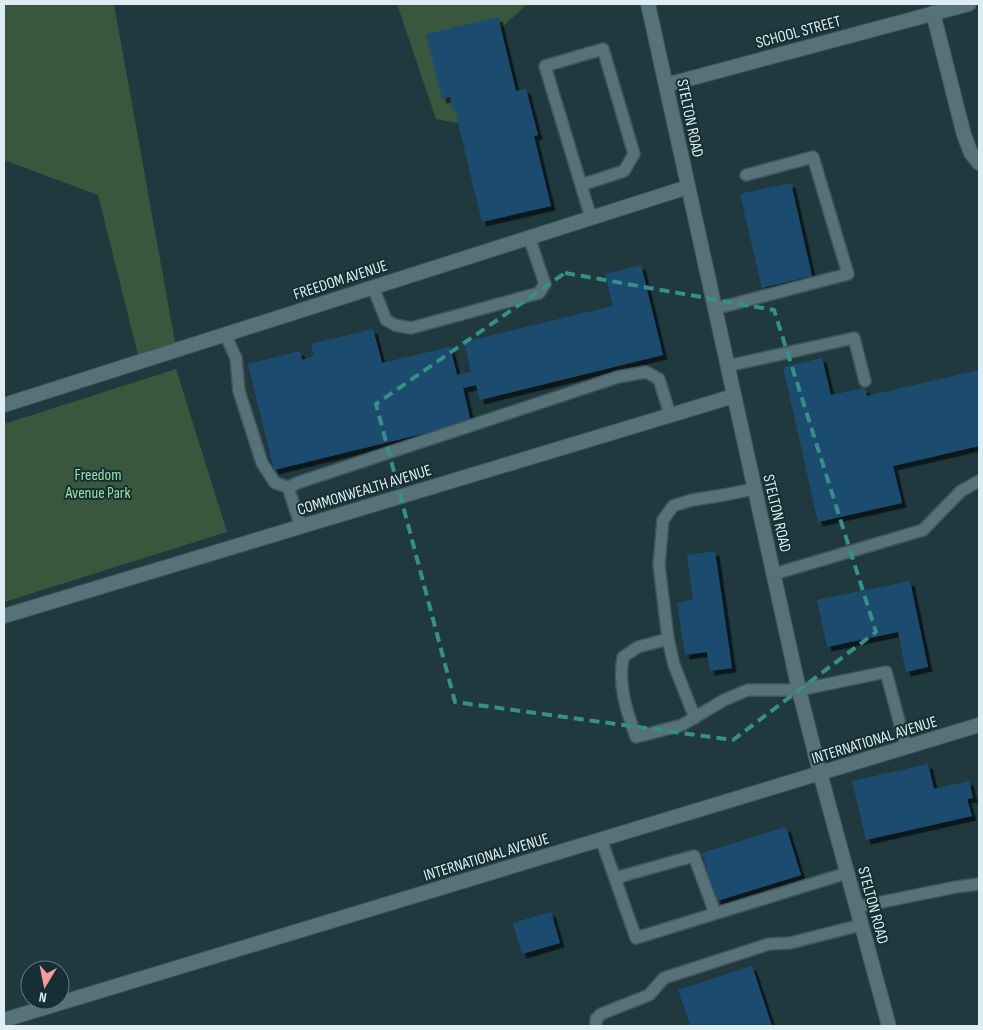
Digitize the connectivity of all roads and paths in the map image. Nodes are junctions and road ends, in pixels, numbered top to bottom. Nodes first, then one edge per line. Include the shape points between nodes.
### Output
1 (648, 4) edge
2 (969, 4) edge
3 (933, 14) junction
4 (666, 85) junction
5 (979, 163) edge
6 (746, 175) dead end
7 (581, 185) junction
8 (688, 187) junction
9 (591, 218) junction
10 (529, 237) junction
11 (373, 287) junction
12 (714, 308) junction
13 (225, 334) junction
14 (727, 366) junction
15 (866, 380) dead end
16 (734, 396) junction
17 (4, 404) edge
18 (670, 415) junction
19 (979, 481) edge
20 (288, 487) junction
21 (754, 489) junction
22 (301, 527) junction
23 (774, 574) junction
24 (4, 616) edge
25 (668, 639) junction
26 (799, 690) junction
27 (695, 718) junction
28 (979, 725) edge
29 (906, 747) junction
30 (820, 773) junction
31 (601, 839) junction
32 (847, 873) junction
33 (615, 878) junction
34 (979, 884) edge
35 (857, 907) junction
36 (715, 914) junction
37 (861, 925) junction
38 (4, 1020) edge
39 (596, 1026) edge
40 (889, 1026) edge

1 - 4 street, STELTON ROAD
2 - 3 street, SCHOOL STREET
3 - 4 street, SCHOOL STREET
3 - 5 street via 964,136
4 - 8 street, STELTON ROAD
6 - 12 lane via 813,157 848,274
7 - 7 lane via 545,66 603,49 634,154 624,171
7 - 9 lane
8 - 9 street, FREEDOM AVENUE
8 - 12 street, STELTON ROAD
9 - 10 street, FREEDOM AVENUE
10 - 11 street, FREEDOM AVENUE
10 - 11 lane via 545,284 539,293 411,328 386,320
11 - 13 street, FREEDOM AVENUE
12 - 14 street, STELTON ROAD
13 - 17 street, FREEDOM AVENUE
13 - 20 lane via 236,358 239,391 262,463 275,482
14 - 15 lane via 854,338
14 - 16 street, STELTON ROAD
16 - 18 street, COMMONWEALTH AVENUE
16 - 21 street, STELTON ROAD
18 - 20 lane via 659,379 646,372 618,377
18 - 22 street, COMMONWEALTH AVENUE
19 - 23 lane via 961,491 923,530
20 - 22 lane
21 - 23 street, STELTON ROAD
21 - 25 lane via 674,506 663,520 659,565
22 - 24 street, COMMONWEALTH AVENUE
23 - 26 street, STELTON ROAD
25 - 27 lane via 674,665
25 - 27 lane via 638,647 623,656 620,674 626,710 636,737 682,725
26 - 27 lane via 748,690
26 - 29 lane via 886,672
26 - 30 street, STELTON ROAD
28 - 29 street, INTERNATIONAL AVENUE
29 - 30 street, INTERNATIONAL AVENUE
30 - 31 street, INTERNATIONAL AVENUE
30 - 32 street, STELTON ROAD
31 - 33 lane
31 - 38 street, INTERNATIONAL AVENUE
32 - 35 street, STELTON ROAD
32 - 36 lane
33 - 36 lane via 694,856
33 - 36 lane via 636,938
34 - 35 lane
35 - 37 street, STELTON ROAD
37 - 39 lane via 790,943 769,944 664,978 649,995 601,1014 596,1019
37 - 40 street, STELTON ROAD

